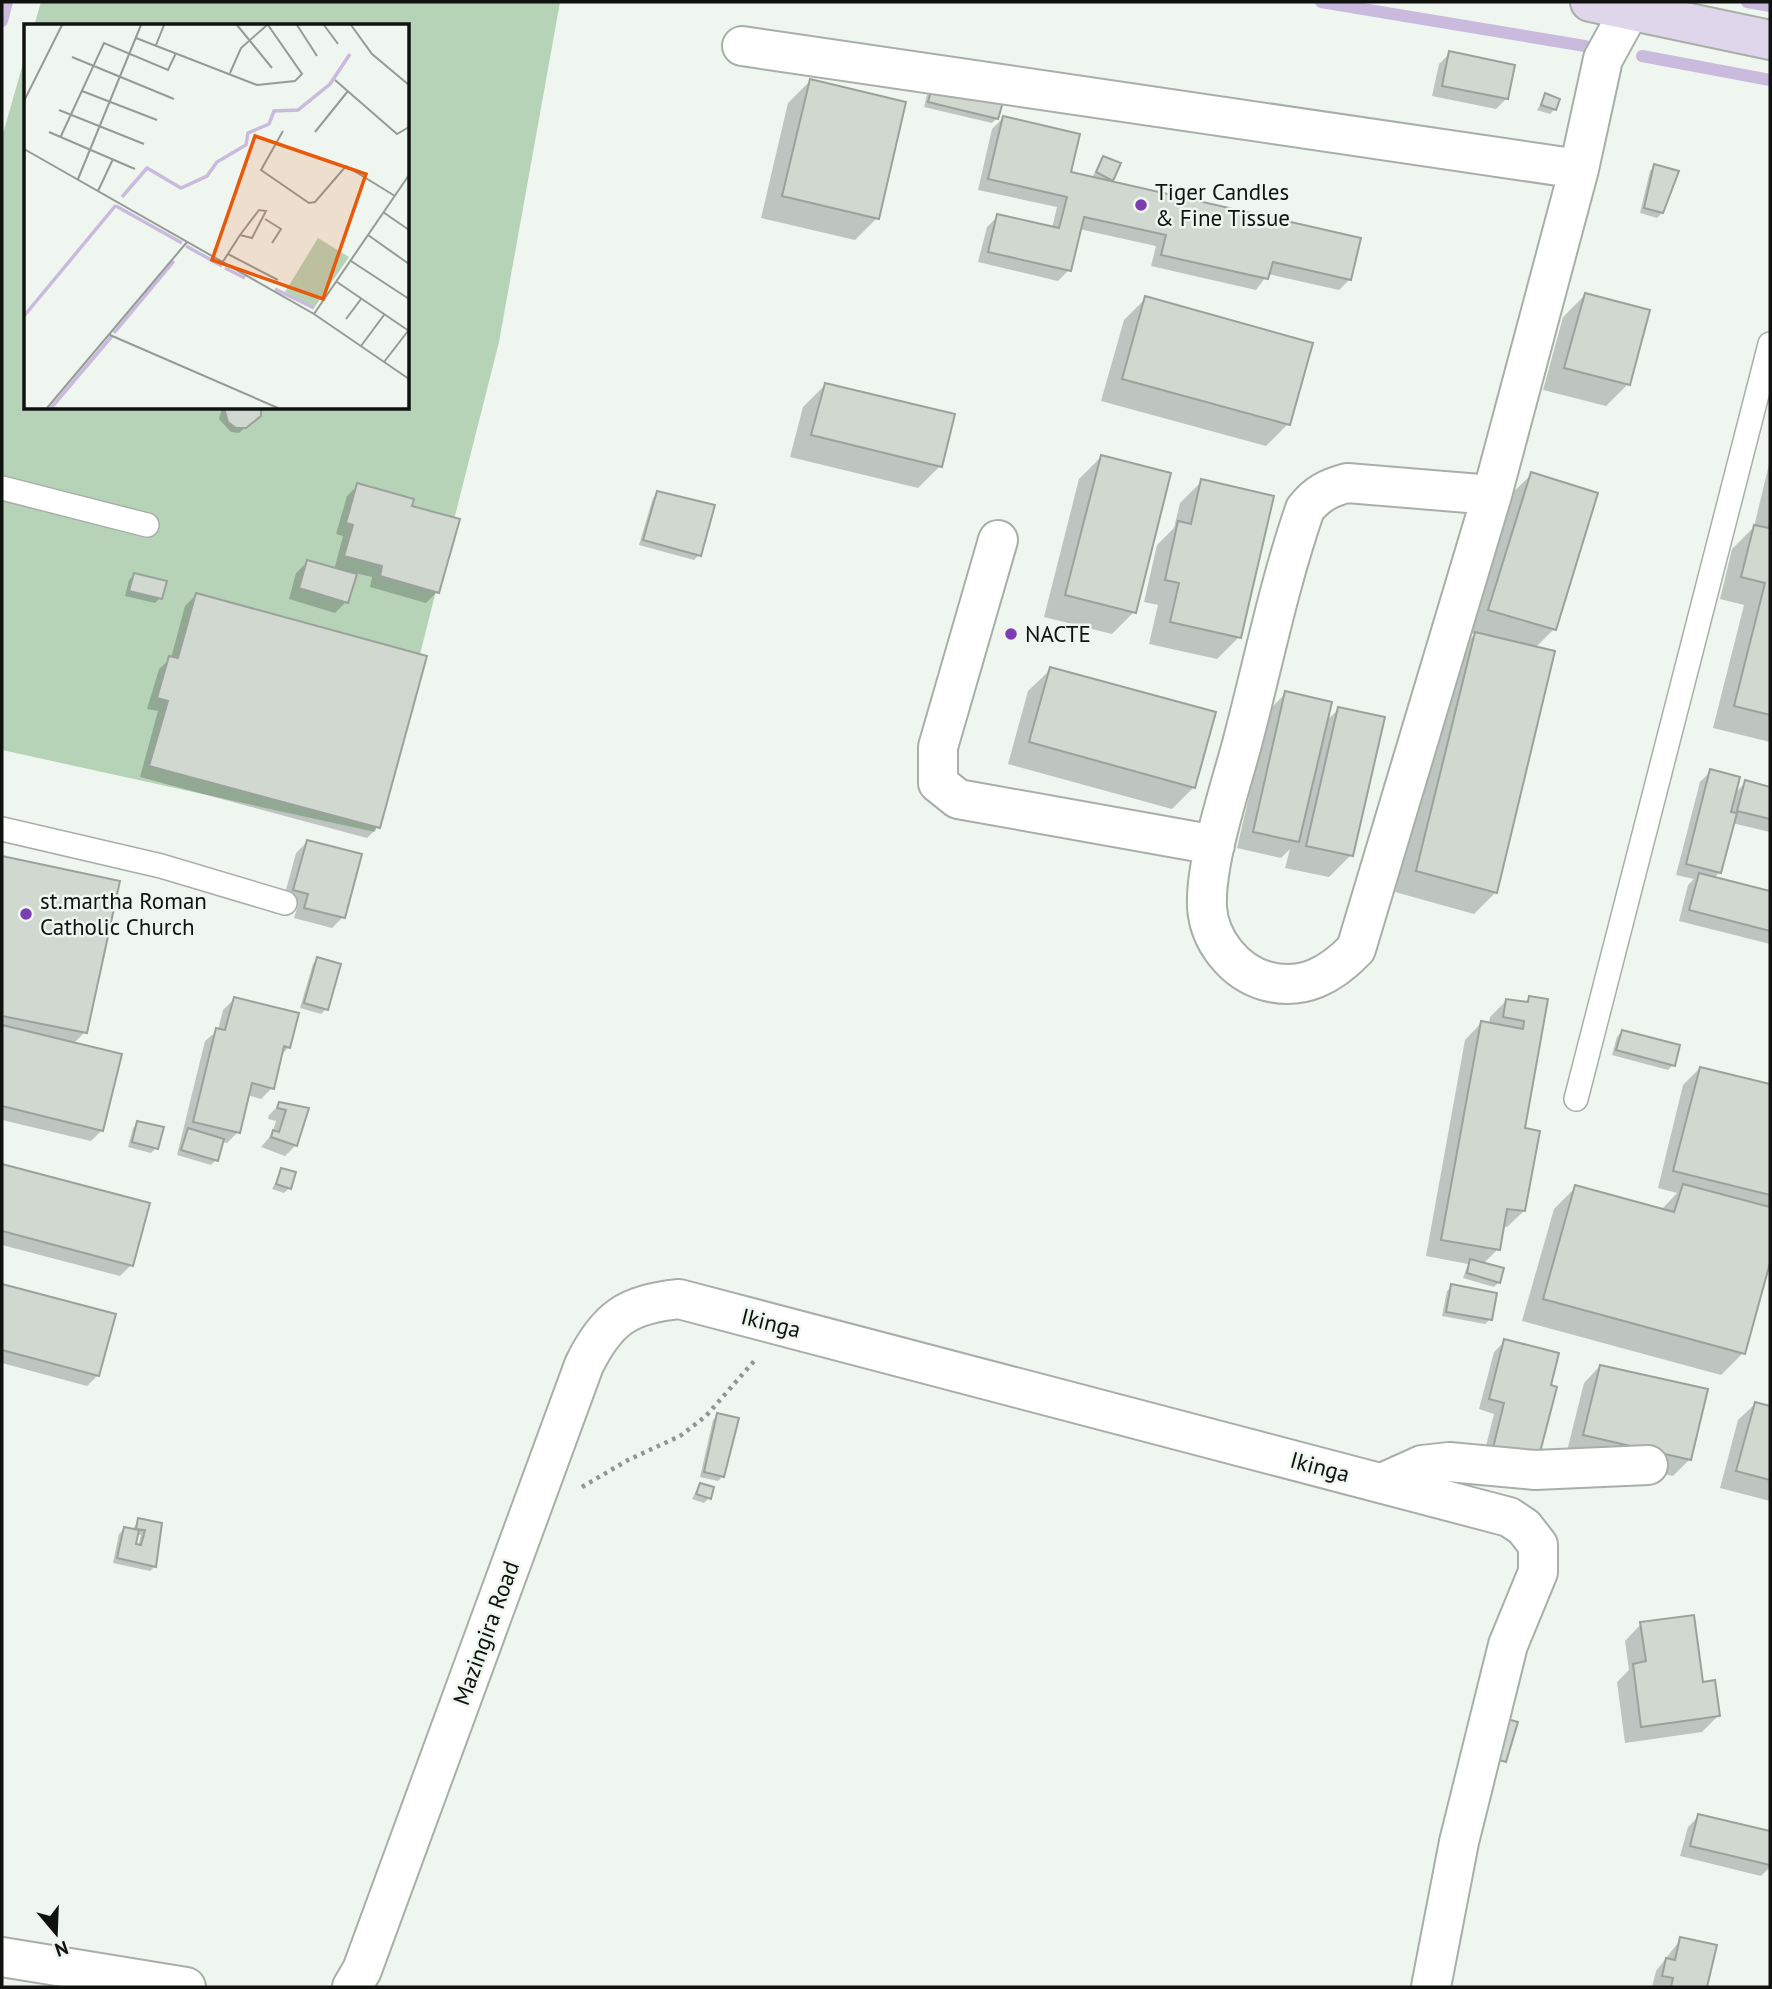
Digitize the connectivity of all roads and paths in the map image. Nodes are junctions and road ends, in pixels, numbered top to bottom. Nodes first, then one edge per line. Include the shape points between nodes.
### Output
1 (1590, 2) edge
2 (1631, 8) junction
3 (1770, 40) edge
4 (742, 46) dead end
5 (1579, 169) junction
6 (1770, 344) edge
7 (2, 488) edge
8 (1492, 495) junction
9 (148, 526) dead end
10 (998, 540) dead end
11 (2, 829) edge
12 (1215, 845) junction
13 (285, 903) dead end
14 (1576, 1099) dead end
15 (648, 1302) joint
16 (794, 1329) junction
17 (1648, 1465) dead end
18 (1382, 1483) junction
19 (528, 1518) junction
20 (2, 1956) edge
21 (186, 1987) edge
22 (352, 1987) edge
23 (1431, 1987) edge

1 - 2 street
2 - 3 street
2 - 5 street via 1603,59
4 - 5 street
5 - 8 street
6 - 14 lane
7 - 9 lane
8 - 12 street via 1346,483 1330,487 1305,509
8 - 12 street via 1356,949 1316,980 1291,984 1265,981 1243,970 1224,953 1212,931 1207,906
10 - 12 street via 938,747 939,783 958,799
11 - 13 lane via 161,866
15 - 16 street, Ikinga via 679,1299
15 - 19 street, Mazingira Road via 620,1315 597,1337
16 - 18 street, Ikinga
16 - 19 path via 745,1368 706,1416 680,1436 628,1460
17 - 18 street via 1535,1469 1449,1462 1422,1465
18 - 23 street, Ikinga via 1509,1517 1538,1545 1538,1572 1508,1645 1462,1829
19 - 22 street, Mazingira Road
20 - 21 street

